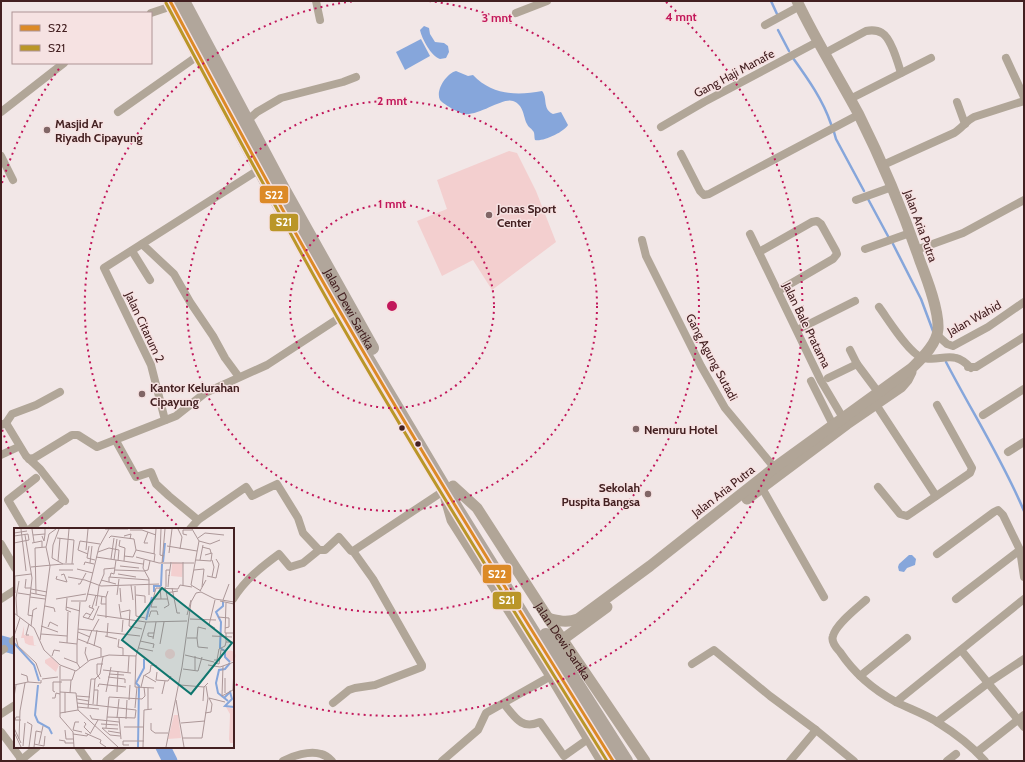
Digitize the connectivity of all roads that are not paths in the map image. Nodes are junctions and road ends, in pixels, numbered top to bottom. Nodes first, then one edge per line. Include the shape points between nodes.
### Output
1 (316, 1) edge
2 (547, 1) edge
3 (799, 4) edge
4 (178, 6) edge
5 (152, 13) edge
6 (516, 14) dead end
7 (320, 20) dead end
8 (765, 25) dead end
9 (819, 41) junction
10 (825, 53) junction
11 (199, 55) junction
12 (931, 58) dead end
13 (1006, 58) dead end
14 (63, 64) edge
15 (901, 73) junction
16 (356, 77) dead end
17 (1024, 97) edge
18 (850, 99) junction
19 (1024, 101) edge
20 (957, 102) dead end
21 (1, 112) edge
22 (118, 112) dead end
23 (858, 115) junction
24 (247, 121) junction
25 (965, 124) junction
26 (661, 127) dead end
27 (681, 154) dead end
28 (1, 156) edge
29 (883, 165) junction
30 (260, 169) junction
31 (13, 180) dead end
32 (892, 187) junction
33 (277, 190) junction
34 (856, 200) dead end
35 (1024, 200) edge
36 (910, 233) junction
37 (750, 234) dead end
38 (642, 240) dead end
39 (142, 244) junction
40 (865, 249) dead end
41 (916, 250) junction
42 (132, 251) junction
43 (759, 252) junction
44 (150, 280) dead end
45 (778, 291) junction
46 (855, 301) dead end
47 (1024, 302) edge
48 (879, 307) dead end
49 (342, 316) junction
50 (796, 330) junction
51 (1024, 337) edge
52 (936, 338) junction
53 (850, 350) dead end
54 (922, 358) junction
55 (857, 364) junction
56 (239, 377) junction
57 (828, 378) dead end
58 (811, 381) dead end
59 (1024, 389) edge
60 (60, 392) dead end
61 (875, 398) junction
62 (937, 405) dead end
63 (983, 415) dead end
64 (165, 420) junction
65 (845, 421) junction
66 (4, 424) edge
67 (833, 425) junction
68 (116, 441) junction
69 (1024, 442) edge
70 (16, 448) dead end
71 (1008, 452) dead end
72 (1, 455) edge
73 (29, 459) junction
74 (777, 471) junction
75 (36, 478) dead end
76 (878, 487) dead end
77 (762, 488) junction
78 (448, 489) junction
79 (936, 496) junction
80 (461, 508) junction
81 (198, 520) junction
82 (24, 528) edge
83 (31, 528) edge
84 (191, 528) edge
85 (1, 545) edge
86 (319, 550) junction
87 (1020, 550) junction
88 (353, 551) junction
89 (937, 554) dead end
90 (14, 566) edge
91 (1024, 577) edge
92 (631, 585) junction
93 (14, 591) edge
94 (824, 597) dead end
95 (234, 598) edge
96 (1, 599) edge
97 (956, 599) dead end
98 (1024, 599) edge
99 (866, 600) dead end
100 (548, 618) junction
101 (907, 638) dead end
102 (562, 640) junction
103 (961, 650) junction
104 (1024, 659) edge
105 (692, 664) dead end
106 (551, 676) junction
107 (860, 676) junction
108 (988, 683) junction
109 (896, 702) junction
110 (333, 703) dead end
111 (504, 704) junction
112 (14, 705) edge
113 (1, 714) edge
114 (1021, 717) edge
115 (938, 722) junction
116 (1024, 727) edge
117 (816, 730) junction
118 (1, 732) edge
119 (588, 739) junction
120 (36, 748) edge
121 (79, 748) edge
122 (122, 748) edge
123 (977, 752) junction
124 (956, 754) dead end
125 (566, 758) edge
126 (21, 760) edge
127 (88, 761) edge
128 (106, 761) edge
129 (283, 761) edge
130 (332, 761) edge
131 (442, 761) edge
132 (602, 761) edge
133 (613, 761) edge
134 (626, 761) edge
135 (645, 761) edge
136 (790, 761) edge
137 (854, 761) edge
138 (947, 761) edge
139 (984, 761) edge

1 - 7 street
2 - 6 street
3 - 8 street
3 - 9 main road, Jalan Aria Putra
4 - 5 street
4 - 11 highway, Jalan Dewi Sartika
4 - 24 highway, Jalan Dewi Sartika
9 - 10 main road, Jalan Aria Putra
9 - 26 street, Gang Haji Manafe
10 - 15 street via 866,31 873,30 882,33 889,40
10 - 18 main road, Jalan Aria Putra
11 - 22 street
11 - 30 highway, Jalan Dewi Sartika
12 - 15 street
13 - 17 street
14 - 21 street
15 - 18 street
16 - 24 street via 282,98 257,112
18 - 23 main road, Jalan Aria Putra
19 - 25 street via 974,117
20 - 25 street
23 - 27 street via 709,194 704,195 700,191
23 - 29 main road, Jalan Aria Putra
24 - 33 highway, Jalan Dewi Sartika
25 - 29 street via 954,133
28 - 31 street
29 - 32 main road, Jalan Aria Putra
30 - 33 highway, Jalan Dewi Sartika
30 - 39 street
32 - 34 street
32 - 36 main road, Jalan Aria Putra
33 - 49 highway, Jalan Dewi Sartika
33 - 78 highway, Jalan Dewi Sartika via 368,340
35 - 41 street via 963,233
36 - 40 street
36 - 41 main road, Jalan Aria Putra
37 - 43 street, Jalan Bale Pratama
38 - 74 street, Gang Agung Sutadi via 646,256 725,408
39 - 42 street
39 - 56 street via 174,274
41 - 52 main road, Jalan Aria Putra via 937,316
42 - 44 street
42 - 64 street, Jalan Citarum 2 via 104,268 150,365
43 - 45 street, Jalan Bale Pratama
43 - 45 street via 817,221 836,251 833,259
45 - 50 street, Jalan Bale Pratama
46 - 50 street
47 - 52 street, Jalan Wahid via 988,327 953,346
48 - 54 street via 910,348
49 - 56 street via 267,365
49 - 78 highway, Jalan Dewi Sartika
50 - 65 street, Jalan Bale Pratama via 821,381
51 - 54 street via 976,368 952,357
52 - 54 main road, Jalan Aria Putra
53 - 55 street
54 - 61 main road, Jalan Aria Putra via 900,387
55 - 57 street
55 - 61 street
56 - 64 street via 205,393 176,416
58 - 67 street
59 - 63 street
60 - 66 street via 12,414
61 - 65 main road, Jalan Aria Putra
61 - 79 street
62 - 79 street via 972,471
64 - 68 street
65 - 67 main road, Jalan Aria Putra
65 - 74 main road, Jalan Aria Putra
66 - 73 street
67 - 74 main road, Jalan Aria Putra
68 - 73 street via 97,447 78,435 72,435
68 - 81 street via 136,476 150,472 156,484 168,496
69 - 71 street
70 - 72 street
73 - 83 street via 40,469 63,502
74 - 77 main road, Jalan Aria Putra
74 - 92 main road, Jalan Aria Putra
75 - 82 street via 8,500
76 - 79 street via 900,514 905,516
77 - 92 main road, Jalan Aria Putra
77 - 94 street
78 - 80 highway
78 - 88 street
78 - 100 main road, Jalan Dewi Sartika via 477,508
78 - 106 main road, Jalan Dewi Sartika via 446,499 452,520
80 - 133 highway
80 - 134 highway
81 - 84 street
81 - 86 street via 246,487 252,496 276,484 298,518 303,533
85 - 90 street
86 - 88 street via 325,550 339,537
86 - 95 street via 303,563 290,567 279,554 258,569
87 - 89 street via 1003,515 997,510
87 - 91 street
87 - 97 street
88 - 110 street via 373,579 422,667 375,685 350,690
92 - 100 main road, Jalan Aria Putra via 578,619 562,621
92 - 102 main road, Jalan Aria Putra
93 - 96 street
98 - 103 street
99 - 107 street via 839,625 833,635 833,640 847,662
100 - 102 main road, Jalan Dewi Sartika
101 - 107 street
102 - 135 main road, Jalan Dewi Sartika
103 - 108 street
103 - 109 street
104 - 108 street
105 - 117 street via 714,650
106 - 111 street
106 - 119 main road, Jalan Dewi Sartika
107 - 109 street
108 - 114 street
108 - 115 street
109 - 115 street
111 - 125 street via 524,725 532,726 540,722
111 - 131 street via 486,713 478,730
112 - 113 street
114 - 116 street
114 - 123 street
115 - 123 street
117 - 136 street
117 - 137 street
118 - 126 street
119 - 125 street
119 - 132 main road, Jalan Dewi Sartika
120 - 126 street
121 - 127 street
122 - 128 street
123 - 139 street
124 - 138 street
129 - 130 street via 293,755 321,753

